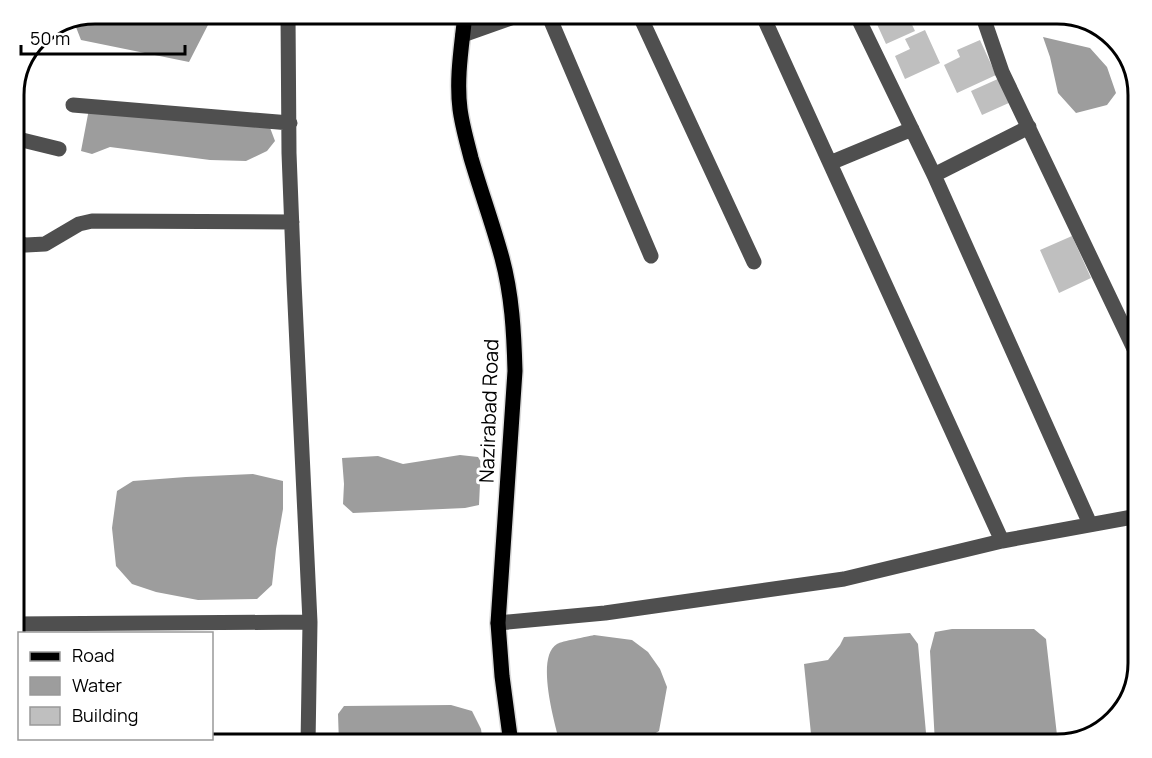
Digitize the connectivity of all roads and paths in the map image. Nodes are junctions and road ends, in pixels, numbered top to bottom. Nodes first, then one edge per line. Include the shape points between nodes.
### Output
1 (288, 24) edge
2 (464, 24) edge
3 (494, 24) edge
4 (552, 24) edge
5 (644, 24) edge
6 (767, 24) edge
7 (861, 24) edge
8 (985, 24) edge
9 (463, 35) junction
10 (73, 105) dead end
11 (290, 123) junction
12 (1029, 127) junction
13 (912, 129) junction
14 (24, 140) edge
15 (59, 149) dead end
16 (830, 163) junction
17 (934, 175) junction
18 (292, 222) junction
19 (24, 244) edge
20 (651, 256) dead end
21 (754, 262) dead end
22 (1128, 336) edge
23 (1128, 518) edge
24 (1090, 524) junction
25 (1002, 541) junction
26 (310, 622) junction
27 (498, 623) junction
28 (24, 627) edge
29 (308, 734) edge
30 (510, 734) edge

1 - 11 street
2 - 9 main road, Nazirabad Road
3 - 9 street
4 - 20 street
5 - 21 street
6 - 16 street
7 - 13 street
8 - 12 street via 1002,72
9 - 27 main road, Nazirabad Road via 458,81 460,110 502,258 513,330 515,371
10 - 11 street
11 - 18 street
12 - 17 street
12 - 22 street
13 - 16 street
13 - 17 street
14 - 15 street
16 - 25 street
17 - 24 street
18 - 19 street via 92,221 79,224 45,244
18 - 26 street
23 - 24 street
24 - 25 street
25 - 27 street via 844,579 605,613
26 - 28 street
26 - 29 street
27 - 30 main road, Nazirabad Road

